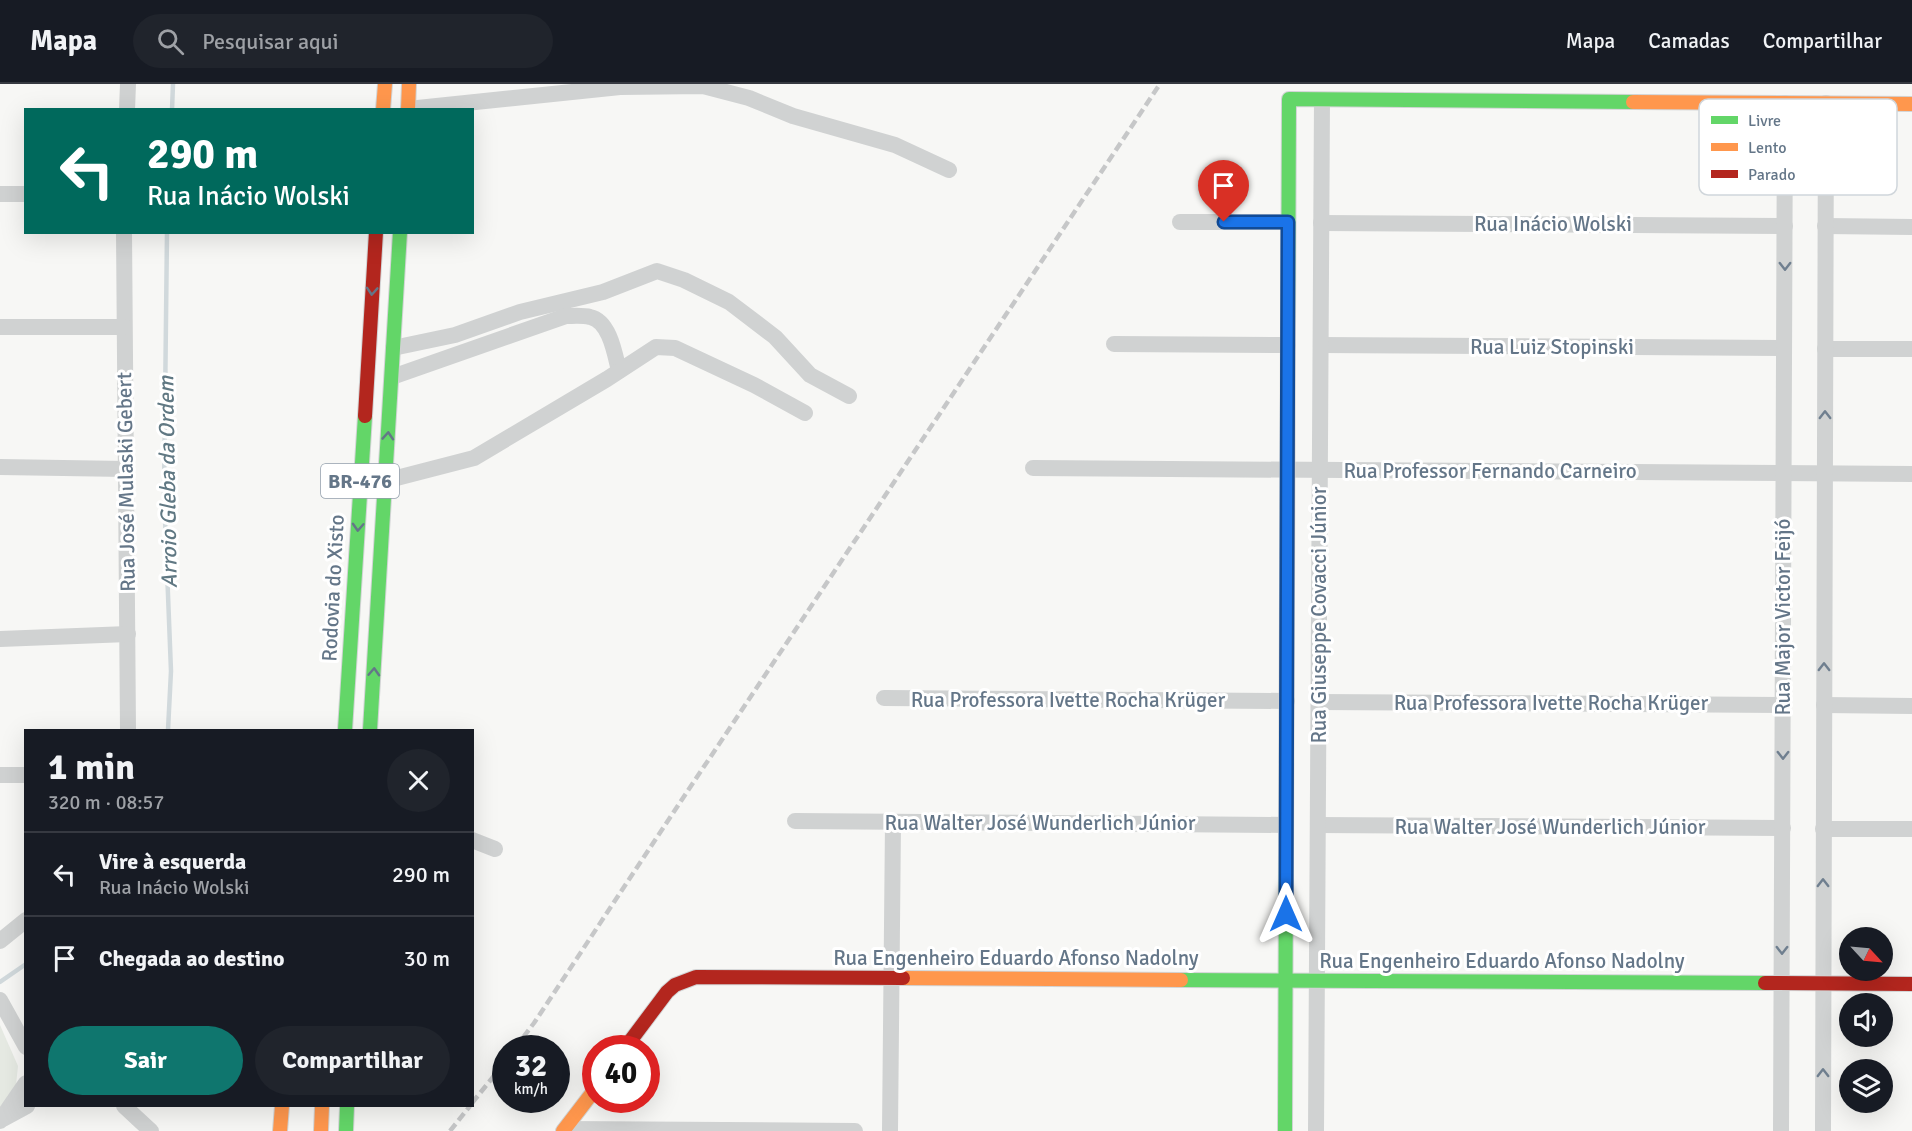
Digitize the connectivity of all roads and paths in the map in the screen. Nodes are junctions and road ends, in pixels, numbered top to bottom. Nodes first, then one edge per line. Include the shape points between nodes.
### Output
1 (128, 84) edge
2 (385, 84) edge
3 (410, 84) edge
4 (620, 85) edge
5 (1322, 100) junction
6 (1699, 102) edge
7 (1897, 104) edge
8 (1912, 104) edge
9 (127, 108) edge
10 (383, 108) edge
11 (408, 108) edge
12 (417, 108) edge
13 (949, 170) dead end
14 (0, 194) edge
15 (24, 194) edge
16 (1785, 195) edge
17 (1825, 195) edge
18 (1180, 222) dead end
19 (1288, 222) junction
20 (1321, 223) junction
21 (1785, 226) junction
22 (1825, 226) junction
23 (1912, 227) edge
24 (124, 234) edge
25 (376, 234) edge
26 (400, 234) edge
27 (0, 327) edge
28 (124, 327) junction
29 (1114, 344) dead end
30 (1288, 345) junction
31 (1321, 345) junction
32 (393, 348) junction
33 (1784, 348) junction
34 (1825, 349) junction
35 (1912, 349) edge
36 (619, 371) junction
37 (392, 377) junction
38 (849, 396) dead end
39 (805, 413) dead end
40 (0, 467) edge
41 (126, 468) junction
42 (1033, 468) dead end
43 (1288, 470) junction
44 (1320, 470) junction
45 (1784, 473) junction
46 (1825, 473) junction
47 (1912, 474) edge
48 (385, 481) junction
49 (128, 634) junction
50 (0, 639) edge
51 (884, 698) dead end
52 (1287, 701) junction
53 (1318, 702) junction
54 (1783, 705) junction
55 (1824, 705) junction
56 (1912, 706) edge
57 (128, 729) edge
58 (345, 729) edge
59 (370, 729) edge
60 (0, 775) edge
61 (24, 775) edge
62 (795, 821) dead end
63 (893, 822) junction
64 (1286, 825) junction
65 (1318, 825) junction
66 (1783, 828) junction
67 (1824, 829) junction
68 (1912, 829) edge
69 (474, 841) edge
70 (495, 849) dead end
71 (24, 922) edge
72 (0, 941) edge
73 (891, 978) junction
74 (1286, 980) junction
75 (1317, 980) junction
76 (1782, 983) junction
77 (1823, 984) junction
78 (1912, 984) edge
79 (0, 1000) edge
80 (635, 1035) edge
81 (24, 1043) edge
82 (24, 1086) edge
83 (582, 1106) edge
84 (25, 1107) edge
85 (125, 1107) edge
86 (282, 1107) edge
87 (322, 1107) edge
88 (347, 1107) edge
89 (564, 1130) edge
90 (151, 1131) edge
91 (280, 1131) edge
92 (321, 1131) edge
93 (346, 1131) edge
94 (855, 1131) edge
95 (890, 1131) edge
96 (1285, 1131) edge
97 (1316, 1131) edge
98 (1781, 1131) edge
99 (1823, 1131) edge

1 - 9 street
2 - 10 main road
3 - 11 main road
4 - 12 street
4 - 13 street via 704,86 895,145
5 - 6 main road
5 - 19 main road, Rua Giuseppe Covacci Júnior via 1289,99
5 - 20 street, Rua Giuseppe Covacci Júnior
7 - 8 main road
14 - 15 street
16 - 21 street, Rua Major Victor Feijó
17 - 22 street, Rua Major Victor Feijó
18 - 19 street
19 - 30 main road, Rua Giuseppe Covacci Júnior
20 - 21 street, Rua Inácio Wolski
20 - 31 street, Rua Giuseppe Covacci Júnior
21 -> 33 street, Rua Major Victor Feijó
22 - 23 street
22 - 34 street, Rua Major Victor Feijó
24 - 28 street, Rua José Mulaski Gebert
25 -> 58 main road, Rodovia do Xisto / BR-476
26 - 32 main road, BR-476
27 - 28 street
28 - 41 street, Rua José Mulaski Gebert
29 - 30 street
30 - 43 main road, Rua Giuseppe Covacci Júnior
31 - 33 street, Rua Luiz Stopinski
31 - 44 street, Rua Giuseppe Covacci Júnior
32 - 37 main road, BR-476
32 - 38 street via 455,335 519,312 603,292 657,271 729,302 775,337 810,375
33 - 45 street, Rua Major Victor Feijó
34 - 35 street
46 -> 34 street, Rua Major Victor Feijó
36 - 37 street via 612,341 602,324 592,317 566,316
36 - 39 street via 656,347 675,348
36 - 48 street via 474,458
48 -> 37 main road, BR-476
40 - 41 street
41 - 49 street, Rua José Mulaski Gebert
42 - 43 street, Rua Professor Fernando Carneiro
43 - 44 street, Rua Professor Fernando Carneiro
43 - 52 main road, Rua Giuseppe Covacci Júnior
44 - 45 street, Rua Professor Fernando Carneiro
44 - 53 street, Rua Giuseppe Covacci Júnior
45 - 46 street, Rua Professor Fernando Carneiro
45 - 54 street, Rua Major Victor Feijó
46 - 47 street, Rua Professor Fernando Carneiro
55 -> 46 street, Rua Major Victor Feijó
59 -> 48 main road, BR-476
49 - 50 street
49 - 57 street, Rua José Mulaski Gebert
51 - 52 street, Rua Professora Ivette Rocha Krüger
52 - 64 main road, Rua Giuseppe Covacci Júnior
53 - 54 street, Rua Professora Ivette Rocha Krüger
53 - 65 street, Rua Giuseppe Covacci Júnior
54 -> 66 street, Rua Major Victor Feijó
55 - 56 street
55 - 67 street, Rua Major Victor Feijó
60 - 61 street
62 - 63 street, Rua Walter José Wunderlich Júnior
63 - 64 street, Rua Walter José Wunderlich Júnior
63 - 73 street
64 - 74 main road, Rua Giuseppe Covacci Júnior
65 - 66 street, Rua Walter José Wunderlich Júnior
65 - 75 street, Rua Giuseppe Covacci Júnior
66 -> 76 street, Rua Major Victor Feijó
67 - 68 street
77 -> 67 street, Rua Major Victor Feijó
69 - 70 street
71 - 72 street
73 - 74 main road, Rua Engenheiro Eduardo Afonso Nadolny
73 - 80 main road, Rua Engenheiro Eduardo Afonso Nadolny via 696,977 667,992
73 - 95 street
74 - 75 main road, Rua Engenheiro Eduardo Afonso Nadolny
74 - 96 main road, Rua Giuseppe Covacci Júnior
75 - 76 main road, Rua Engenheiro Eduardo Afonso Nadolny
75 - 97 street, Rua Giuseppe Covacci Júnior
76 - 77 main road, Rua Engenheiro Eduardo Afonso Nadolny
76 - 98 street, Rua Major Victor Feijó
77 - 78 main road, Rua Engenheiro Eduardo Afonso Nadolny
99 -> 77 street, Rua Major Victor Feijó
79 - 81 street
82 - 84 street via 0,1120
83 - 89 main road
85 - 90 street
86 - 91 main road
87 - 92 main road
88 - 93 main road
89 - 94 street

